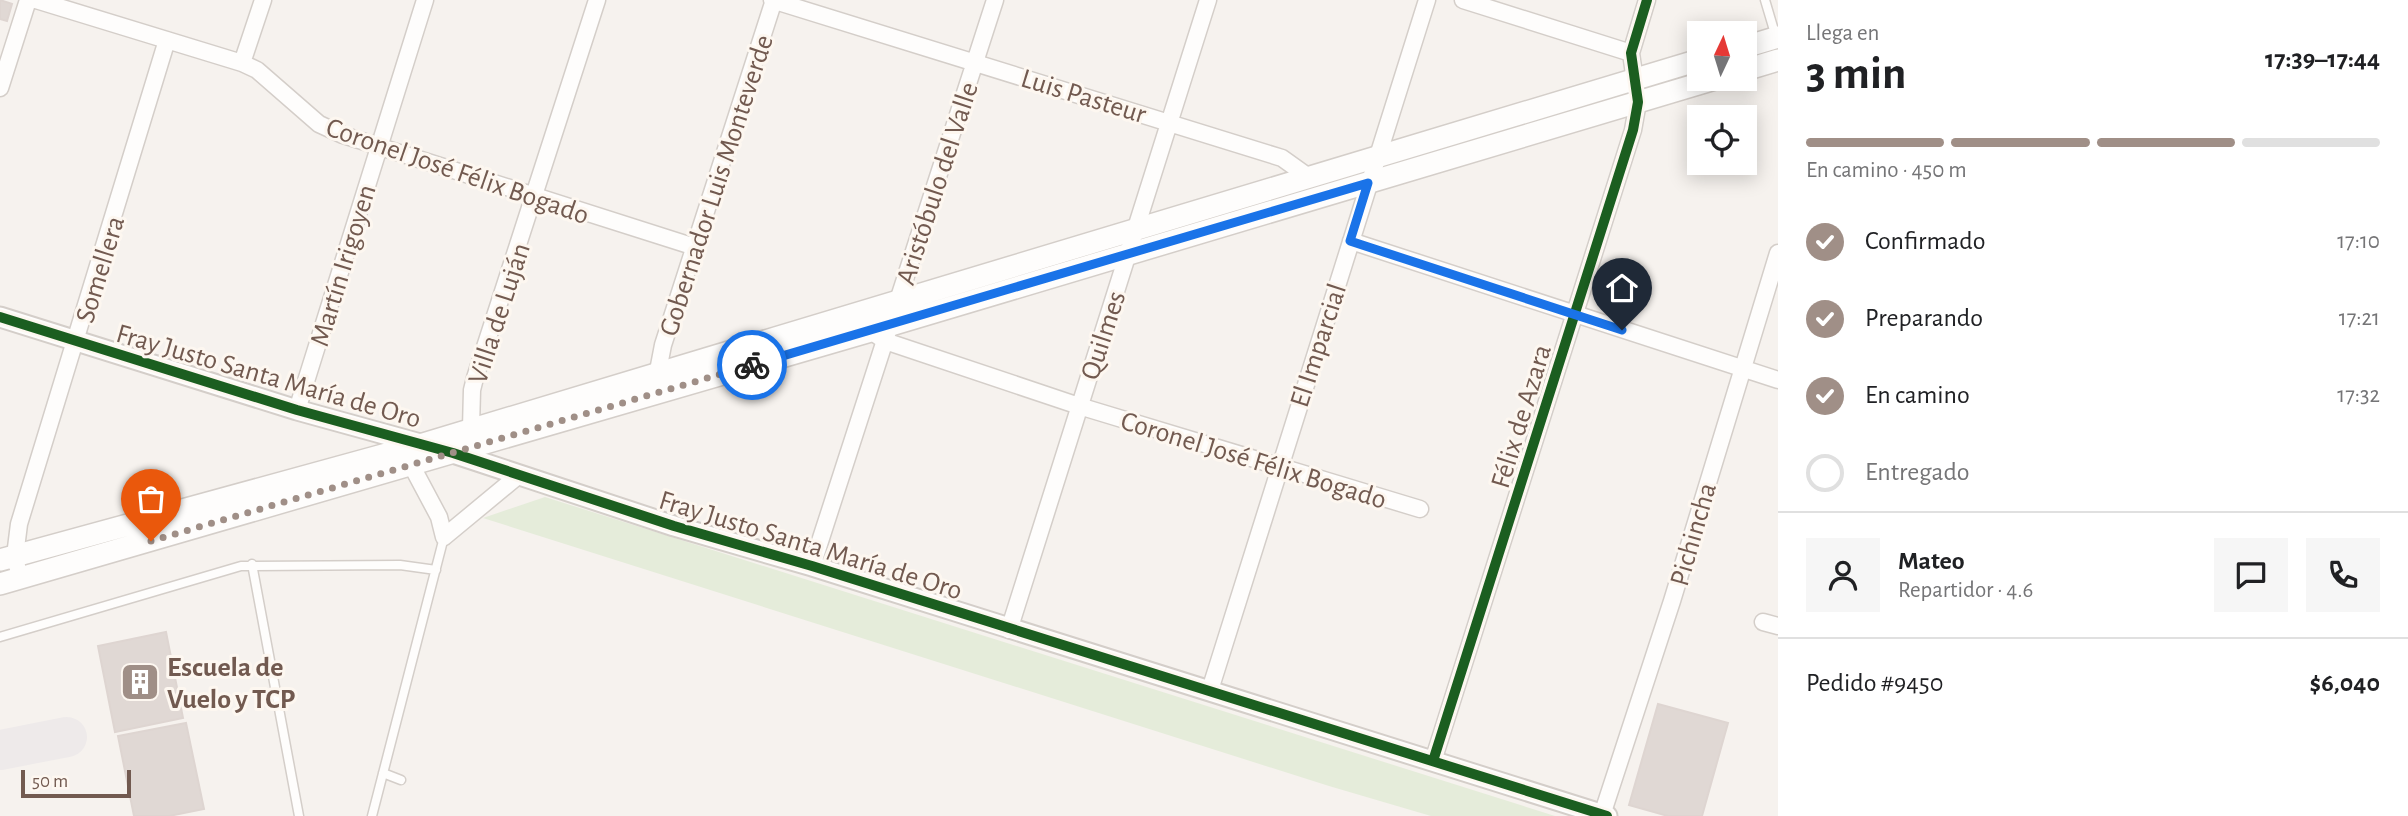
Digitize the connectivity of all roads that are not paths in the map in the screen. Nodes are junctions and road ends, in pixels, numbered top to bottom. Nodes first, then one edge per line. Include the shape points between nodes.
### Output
1 (28, 0) edge
2 (36, 0) edge
3 (263, 0) edge
4 (425, 0) edge
5 (597, 0) edge
6 (773, 0) edge
7 (995, 0) edge
8 (1209, 0) edge
9 (1427, 0) edge
10 (1463, 0) edge
11 (1647, 0) edge
12 (1765, 0) edge
13 (1777, 37) edge
14 (167, 40) junction
15 (1757, 43) edge
16 (1631, 53) junction
17 (1778, 60) edge
18 (242, 63) junction
19 (976, 63) junction
20 (1687, 64) edge
21 (1757, 66) edge
22 (1635, 79) junction
23 (1687, 87) edge
24 (0, 89) edge
25 (1637, 102) junction
26 (1170, 122) junction
27 (378, 148) junction
28 (1377, 158) junction
29 (1310, 178) junction
30 (1368, 183) junction
31 (535, 198) junction
32 (1138, 228) junction
33 (1350, 241) junction
34 (695, 247) junction
35 (1778, 253) edge
36 (1128, 255) junction
37 (897, 303) junction
38 (1575, 315) junction
39 (0, 317) edge
40 (877, 327) junction
41 (77, 341) junction
42 (1741, 369) junction
43 (658, 371) junction
44 (1778, 380) edge
45 (1079, 406) junction
46 (296, 410) junction
47 (471, 428) junction
48 (412, 453) junction
49 (453, 453) junction
50 (1278, 468) junction
51 (519, 475) junction
52 (1420, 509) dead end
53 (444, 537) junction
54 (7, 558) edge
55 (252, 564) junction
56 (812, 566) junction
57 (436, 570) junction
58 (21, 578) junction
59 (0, 584) edge
60 (1009, 629) junction
61 (0, 637) edge
62 (1210, 690) junction
63 (1433, 761) junction
64 (383, 773) junction
65 (401, 780) dead end
66 (1605, 815) edge
67 (299, 816) edge
68 (372, 816) edge

1 - 24 street
2 - 14 street, Coronel José Félix Bogado
3 - 18 street
4 - 27 street, Martín Irigoyen
5 - 31 street, Villa de Luján
6 - 19 street, Luis Pasteur
6 - 34 street, Gobernador Luis Monteverde
7 - 19 street, Aristóbulo del Valle
8 - 26 street, Quilmes
9 - 28 street, El Imparcial
10 - 16 street
11 - 16 street, Félix de Azara
12 - 13 lane
13 - 15 main road
14 - 18 street, Coronel José Félix Bogado
14 - 41 street, Somellera
16 - 22 street, Félix de Azara
17 - 21 main road
18 - 27 street, Coronel José Félix Bogado via 257,69 318,124
19 - 26 street, Luis Pasteur
19 - 37 street, Aristóbulo del Valle
20 - 22 main road
22 - 25 street, Félix de Azara
22 - 28 main road
23 - 25 main road
25 - 30 main road
25 - 38 street, Félix de Azara via 1633,130
26 - 29 street, Luis Pasteur via 1282,158
26 - 32 street, Quilmes
27 - 31 street, Coronel José Félix Bogado
27 - 46 street, Martín Irigoyen
28 - 29 main road
28 - 30 street, El Imparcial
29 - 32 main road
30 - 33 street, El Imparcial
30 - 36 main road
31 - 34 street, Coronel José Félix Bogado
31 - 47 street, Villa de Luján via 472,390
32 - 36 street, Quilmes
32 - 37 main road
33 - 38 street
33 - 50 street, El Imparcial
34 - 43 street, Gobernador Luis Monteverde
35 - 42 street, Pichincha
36 - 40 main road
36 - 45 street, Quilmes
37 - 40 main road
37 - 40 street, Aristóbulo del Valle
38 - 42 street
38 - 63 street, Félix de Azara
39 - 41 street, Fray Justo Santa María de Oro
40 - 43 main road
40 - 45 street, Coronel José Félix Bogado
40 - 49 main road
40 - 56 street, Aristóbulo del Valle
41 - 46 street, Fray Justo Santa María de Oro
41 - 54 street, Somellera
42 - 44 street
42 - 66 street, Pichincha
43 - 47 main road
45 - 50 street, Coronel José Félix Bogado
45 - 60 street, Quilmes
46 - 48 street, Fray Justo Santa María de Oro
47 - 48 main road
48 - 49 main road
48 - 53 street
48 - 54 main road
48 - 58 main road
49 - 51 street, Fray Justo Santa María de Oro
50 - 52 street, Coronel José Félix Bogado
50 - 62 street, El Imparcial
51 - 53 street
51 - 56 street, Fray Justo Santa María de Oro
53 - 57 lane
54 - 58 street, Somellera
55 - 57 lane via 400,565
55 - 61 lane
55 - 67 lane
56 - 60 street, Fray Justo Santa María de Oro
57 - 64 lane
58 - 59 main road
60 - 62 street, Fray Justo Santa María de Oro
62 - 63 street, Fray Justo Santa María de Oro
63 - 66 street, Fray Justo Santa María de Oro
64 - 65 lane
64 - 68 lane

